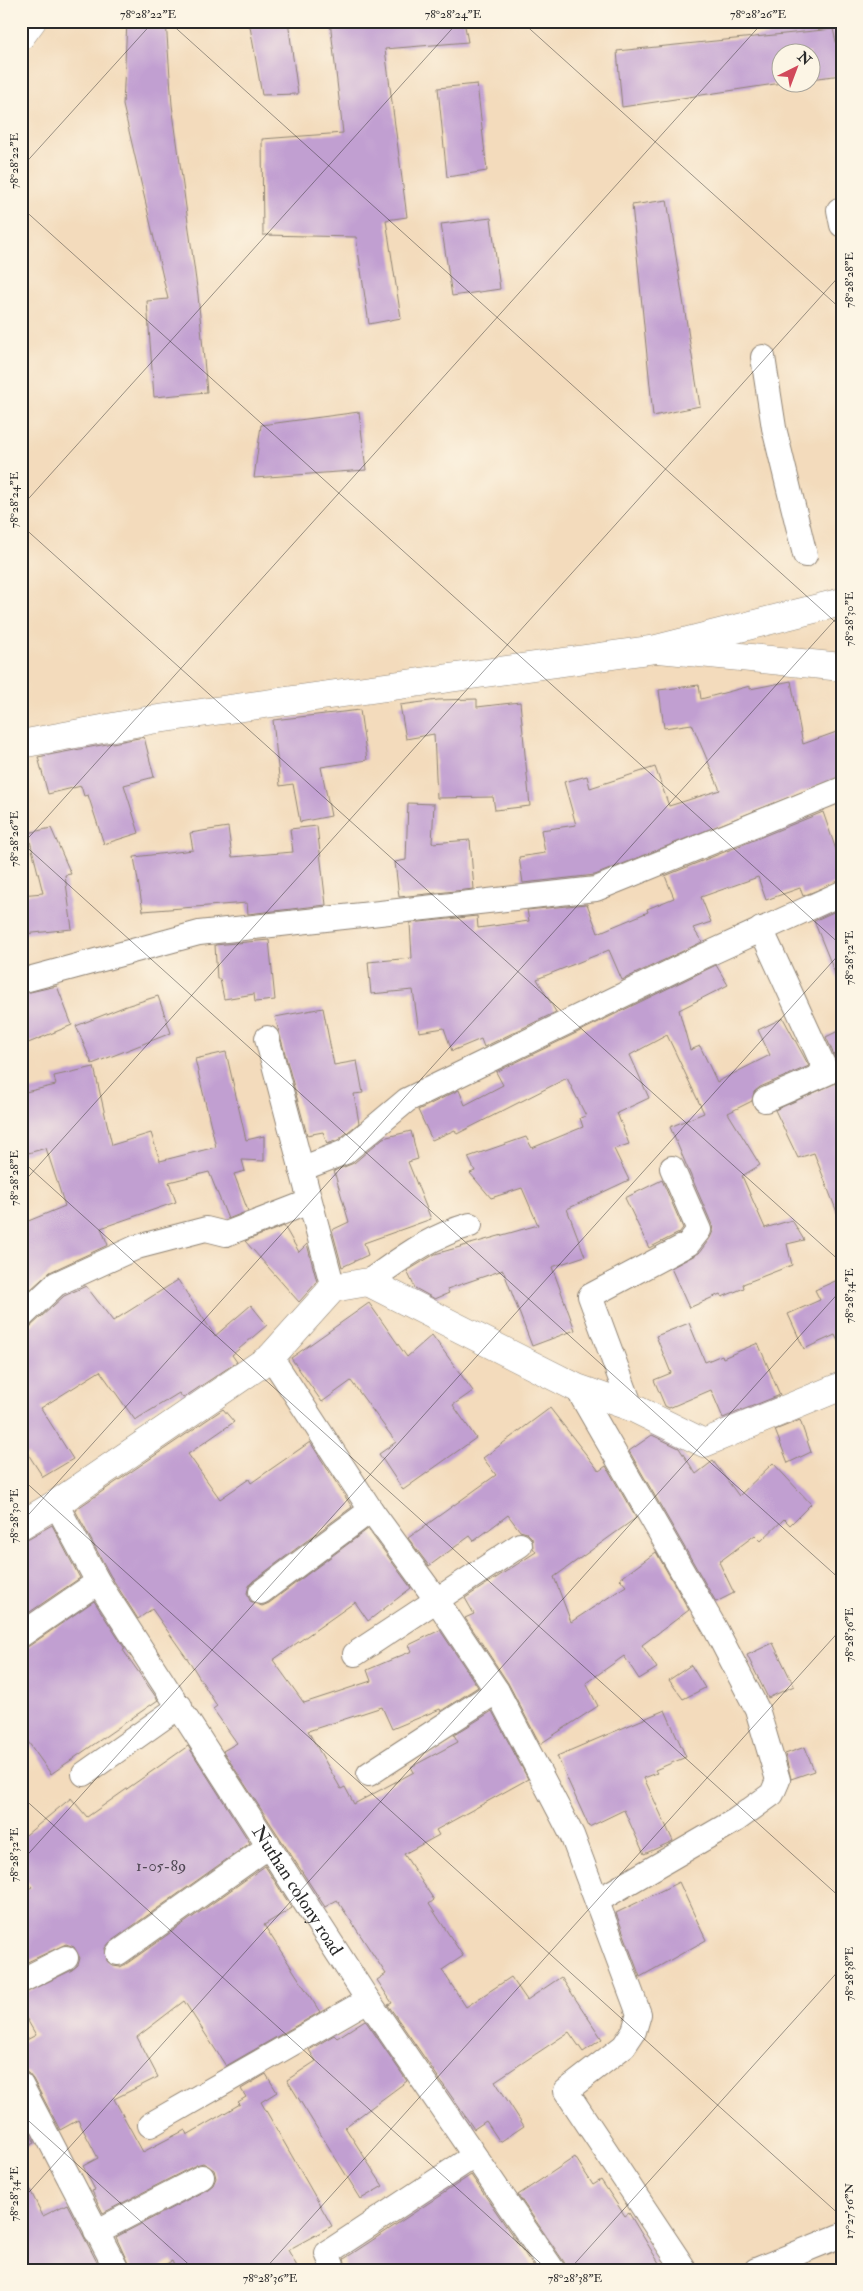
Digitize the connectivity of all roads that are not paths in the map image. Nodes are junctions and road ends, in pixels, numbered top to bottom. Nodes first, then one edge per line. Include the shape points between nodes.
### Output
1 (32, 21) edge
2 (21, 36) edge
3 (763, 357) dead end
4 (805, 555) dead end
5 (842, 602) edge
6 (656, 649) junction
7 (842, 667) edge
8 (21, 744) edge
9 (842, 789) edge
10 (842, 893) edge
11 (761, 929) junction
12 (21, 981) edge
13 (267, 1038) dead end
14 (765, 1100) dead end
15 (672, 1168) dead end
16 (301, 1169) junction
17 (309, 1202) junction
18 (470, 1225) dead end
19 (368, 1282) junction
20 (333, 1288) junction
21 (21, 1317) edge
22 (272, 1357) junction
23 (842, 1386) edge
24 (577, 1388) junction
25 (632, 1407) junction
26 (56, 1504) junction
27 (372, 1510) junction
28 (21, 1525) edge
29 (520, 1545) dead end
30 (98, 1582) junction
31 (261, 1592) dead end
32 (436, 1599) junction
33 (21, 1635) edge
34 (355, 1654) dead end
35 (497, 1691) junction
36 (180, 1706) junction
37 (84, 1774) dead end
38 (369, 1774) dead end
39 (269, 1846) junction
40 (596, 1901) junction
41 (118, 1953) dead end
42 (66, 1958) dead end
43 (21, 1980) edge
44 (368, 2000) junction
45 (21, 2084) edge
46 (150, 2125) dead end
47 (474, 2156) junction
48 (202, 2177) dead end
49 (96, 2232) junction
50 (842, 2235) edge
51 (116, 2270) edge
52 (334, 2270) edge
53 (553, 2270) edge
54 (685, 2270) edge
55 (756, 2270) edge

1 - 2 main road
3 - 4 street via 774,428
5 - 6 main road
6 - 7 main road
6 - 8 main road via 151,720
9 - 12 street via 596,888 199,933
10 - 11 street
11 - 14 street via 827,1073
11 - 16 street via 407,1100 345,1152
13 - 16 street
15 - 25 street via 700,1230 688,1244 590,1296
16 - 17 street
17 - 20 street
17 - 21 street via 226,1234 206,1230 137,1247 56,1284
18 - 19 street via 446,1232 423,1244
19 - 20 main road
19 - 24 main road
20 - 22 main road
22 - 26 main road
22 - 27 street
23 - 25 main road via 704,1443
24 - 25 main road
24 - 40 street via 715,1628 757,1709 778,1780 772,1794 736,1820
26 - 28 main road
26 - 30 street, Nuthan colony road
27 - 31 street
27 - 32 street
29 - 32 street
30 - 33 street
30 - 36 street, Nuthan colony road
32 - 34 street
32 - 35 street
35 - 38 street
35 - 40 street via 572,1835
36 - 37 street
36 - 39 street, Nuthan colony road
39 - 41 street
39 - 44 street, Nuthan colony road
40 - 54 street via 639,2014 634,2031 624,2046 566,2091
42 - 43 street
44 - 46 street
44 - 47 street, Nuthan colony road
45 - 49 street
47 - 52 street via 327,2253
47 - 53 street, Nuthan colony road
48 - 49 street
49 - 51 street
50 - 55 street

